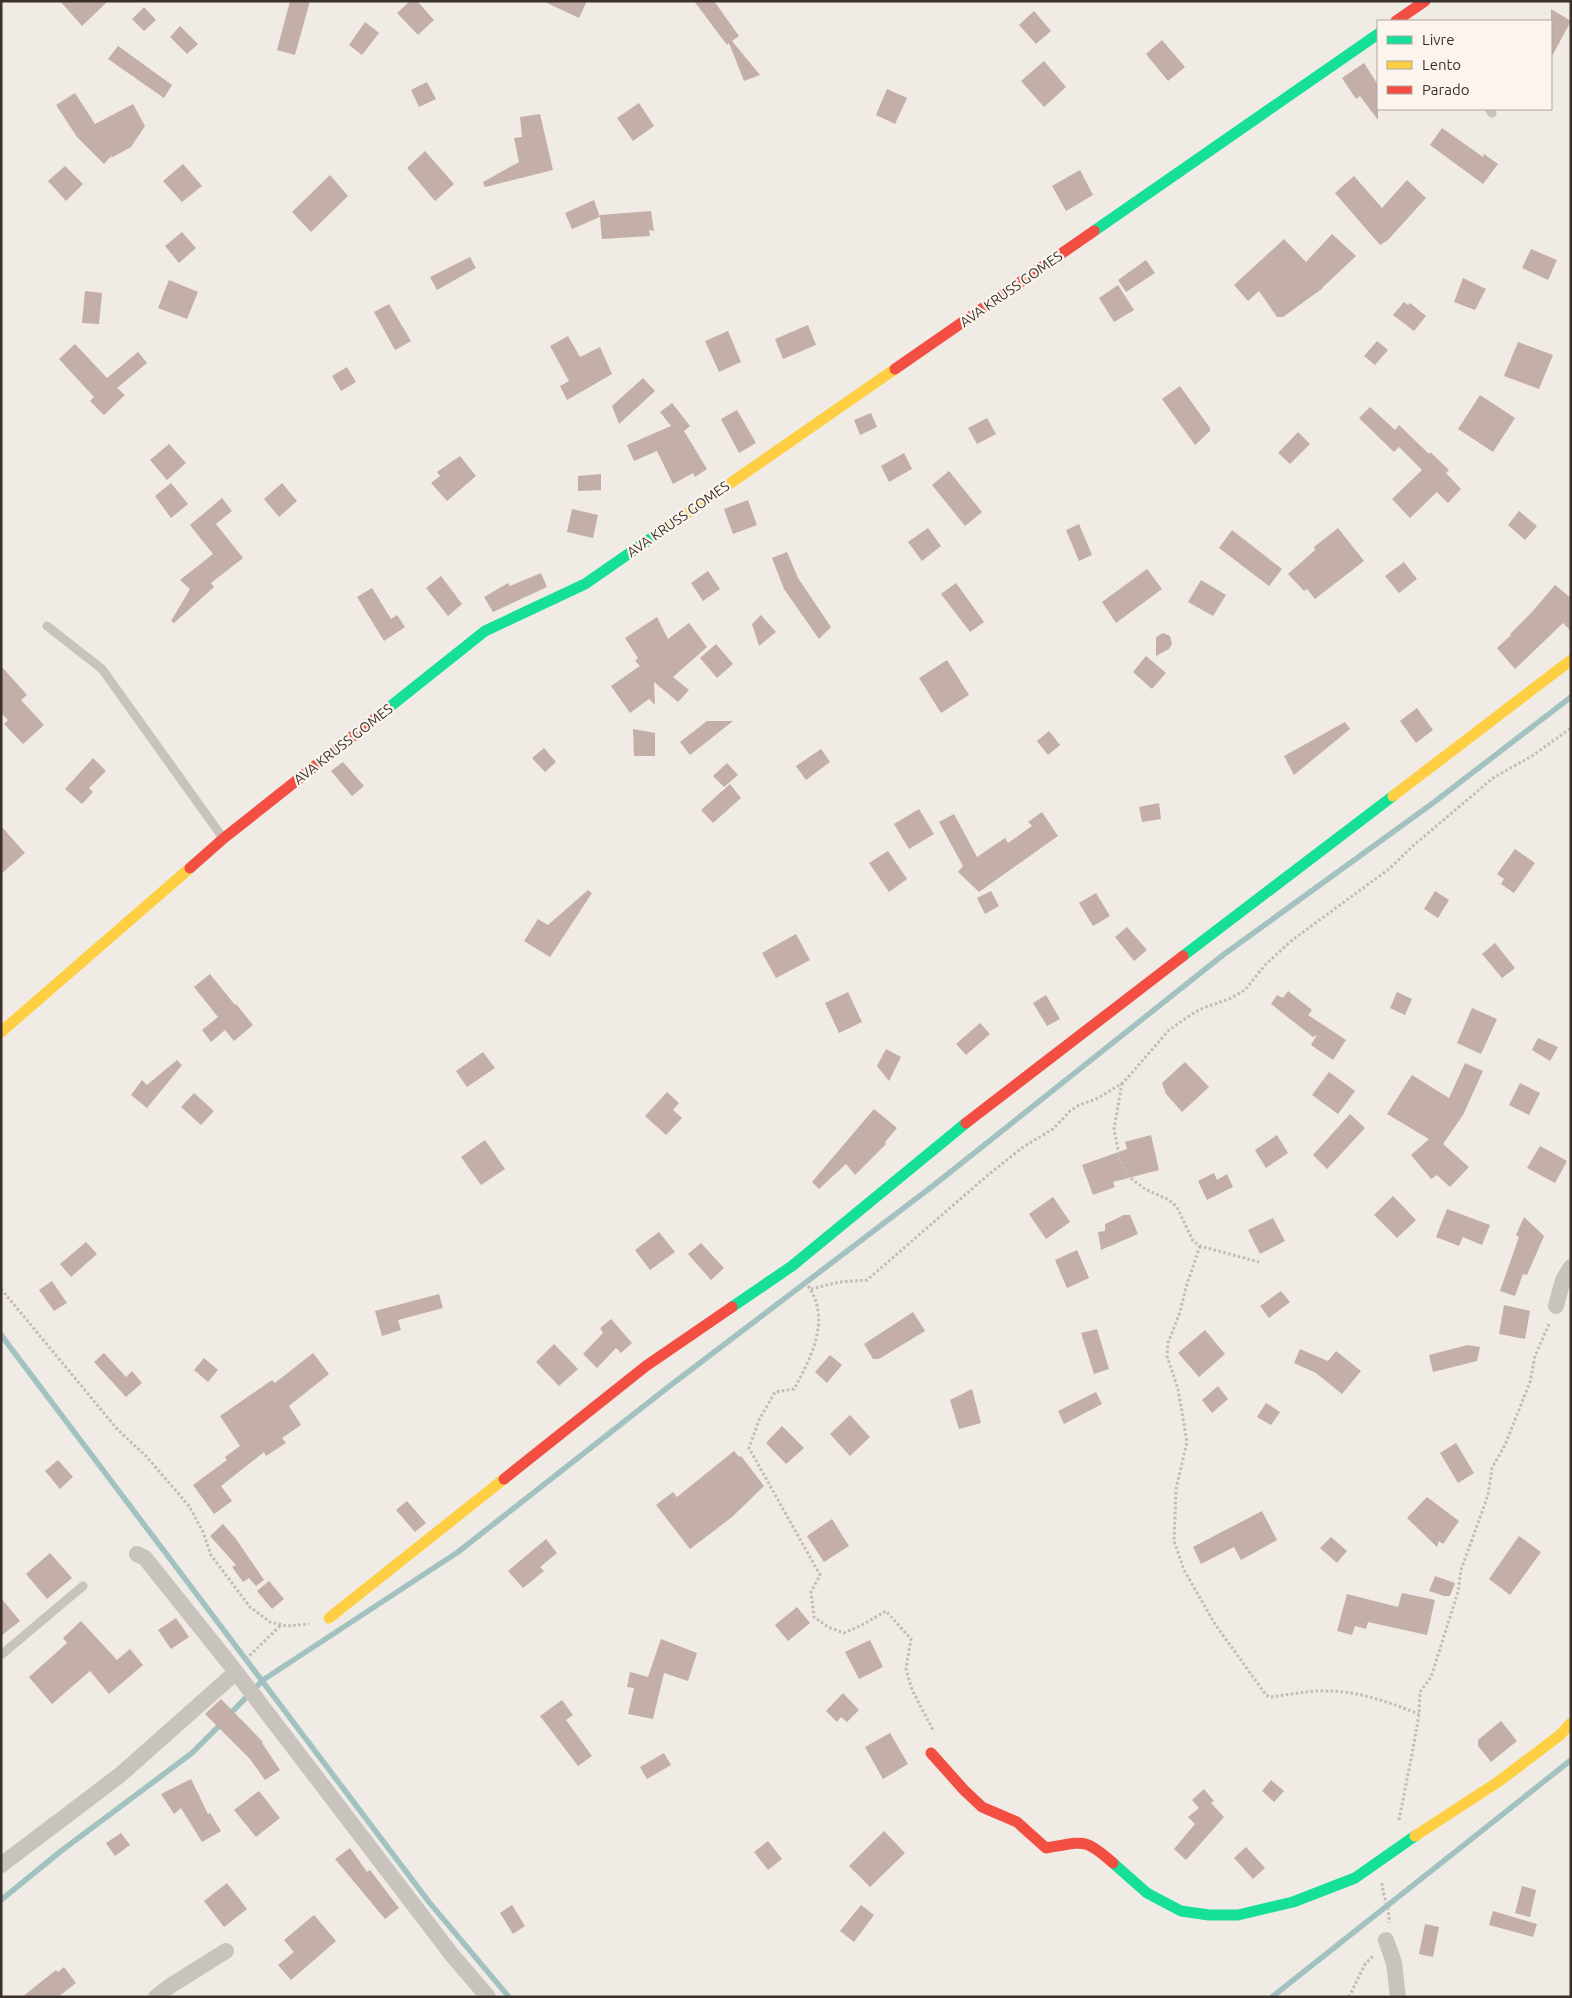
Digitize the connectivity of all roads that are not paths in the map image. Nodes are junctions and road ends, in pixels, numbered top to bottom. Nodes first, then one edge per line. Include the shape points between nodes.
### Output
1 (1425, 1) edge
2 (1398, 20) edge
3 (1377, 35) edge
4 (47, 626) dead end
5 (1571, 660) edge
6 (224, 838) junction
7 (1, 1032) edge
8 (1571, 1267) edge
9 (1556, 1306) road end
10 (137, 1554) dead end
11 (83, 1586) dead end
12 (329, 1618) road end
13 (1, 1655) edge
14 (235, 1673) junction
15 (1571, 1723) edge
16 (931, 1753) road end
17 (1, 1865) edge
18 (1386, 1940) road end
19 (226, 1951) dead end
20 (156, 1997) edge
21 (488, 1997) edge
22 (1398, 1997) edge

1 - 2 street
3 - 6 street, AVA KRUSS GOMES via 585,584 485,631
4 - 6 lane via 102,669
5 - 12 street via 995,1099 792,1266 646,1366
6 - 7 street, AVA KRUSS GOMES
8 - 9 street via 1562,1280
10 - 14 street via 145,1558
11 - 13 lane
14 - 17 street via 120,1775
14 - 21 street via 440,1940
15 - 16 street via 1498,1782 1355,1878 1293,1902 1238,1916 1182,1911 1147,1893 1094,1846 1081,1842 1046,1848 1018,1822 982,1807
18 - 22 street via 1394,1963
19 - 20 street

